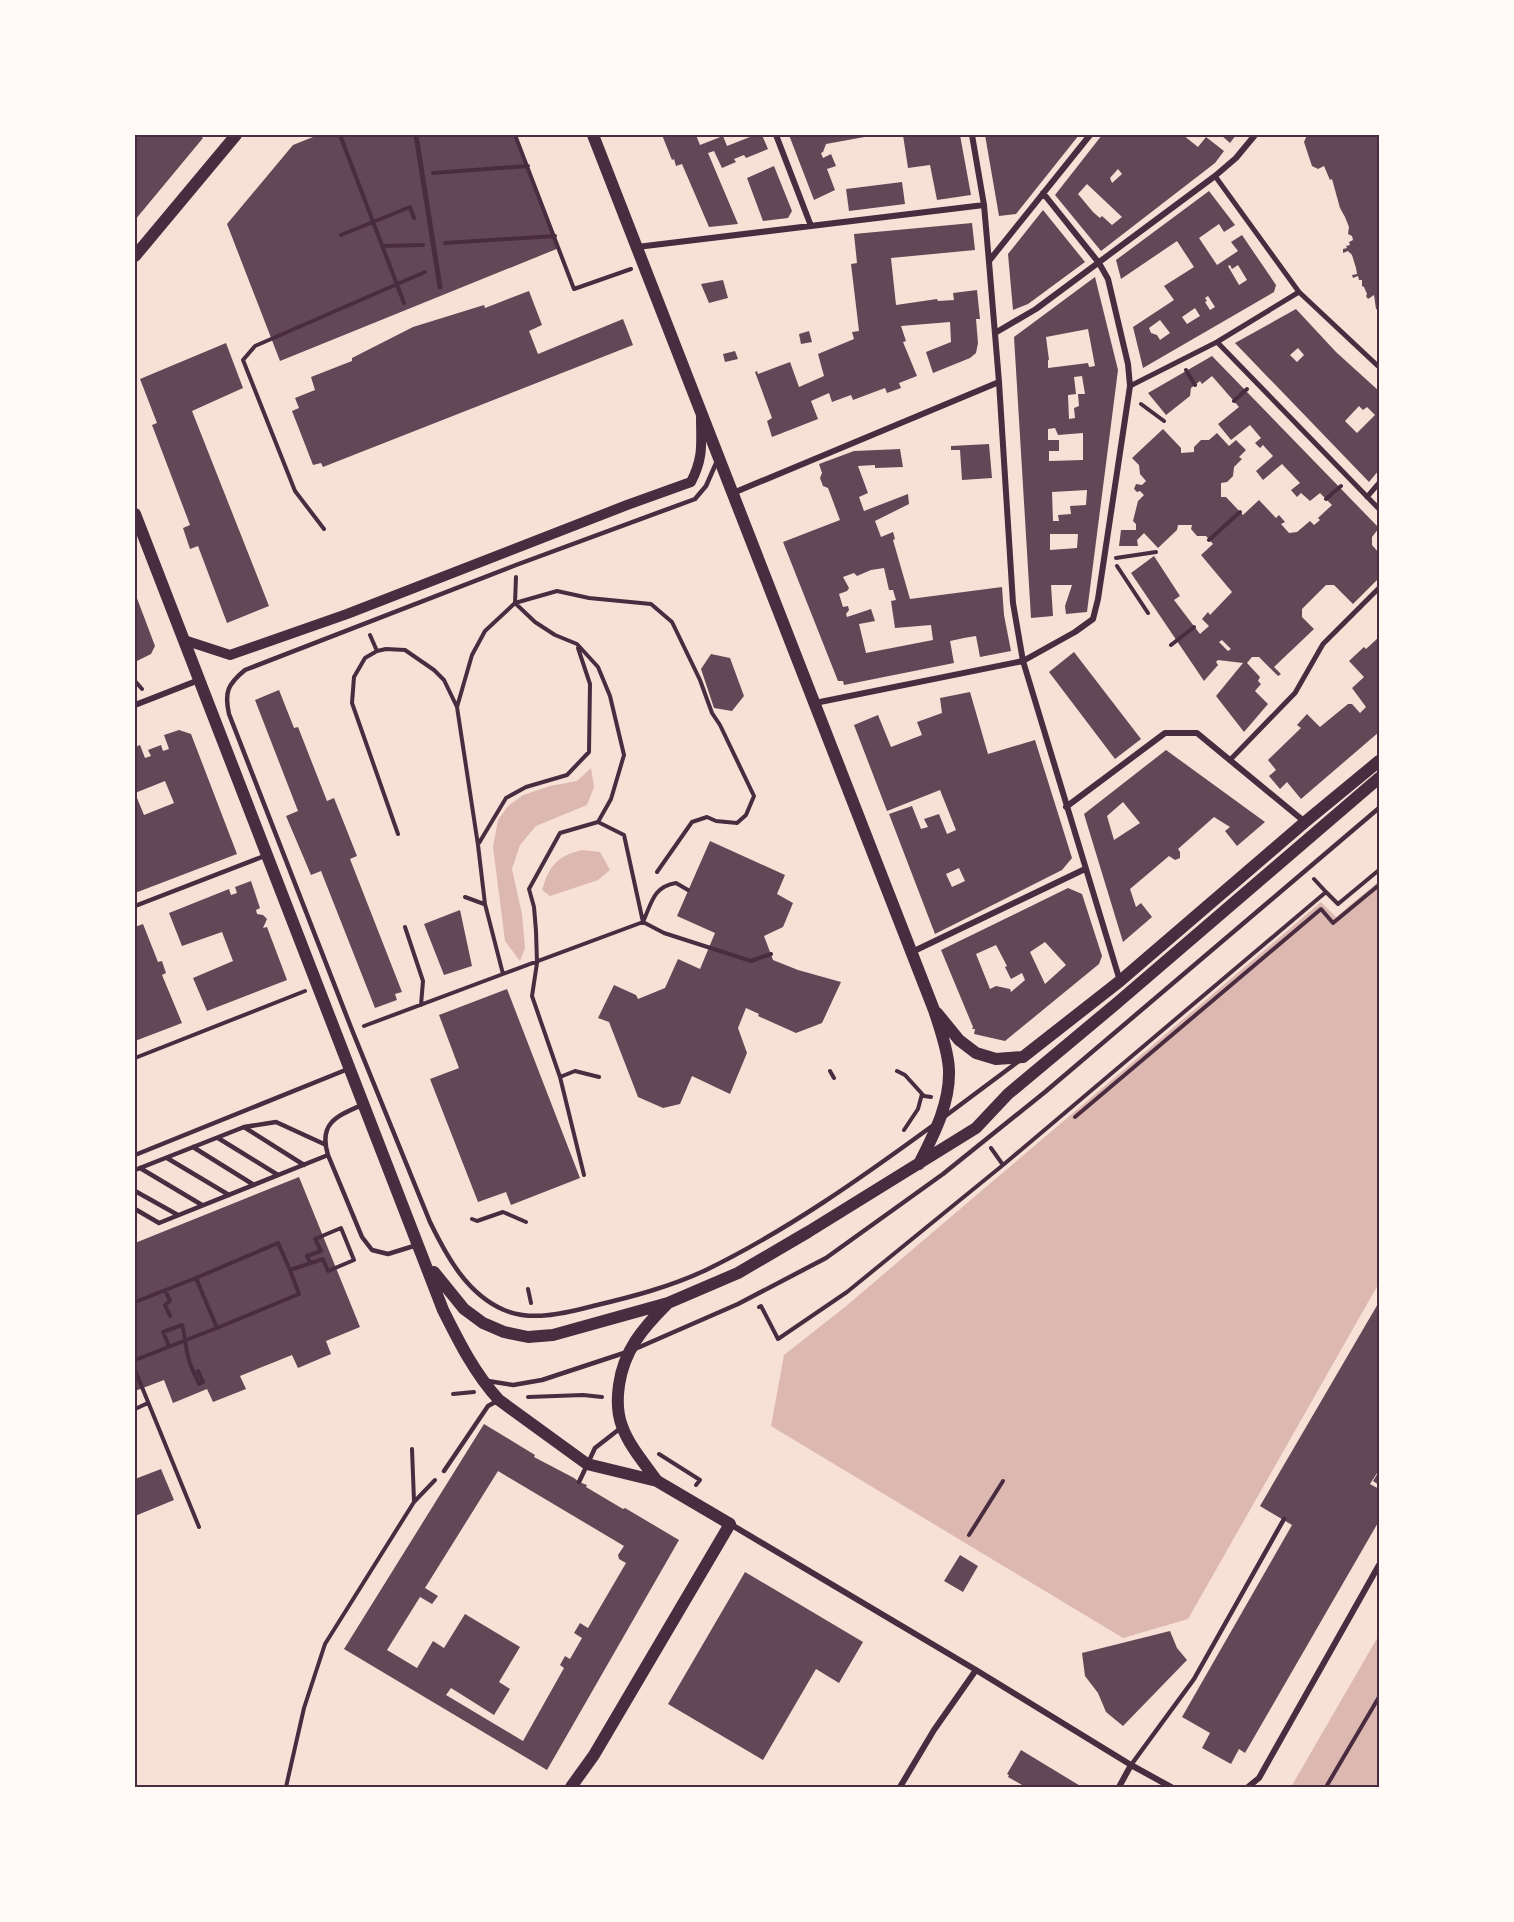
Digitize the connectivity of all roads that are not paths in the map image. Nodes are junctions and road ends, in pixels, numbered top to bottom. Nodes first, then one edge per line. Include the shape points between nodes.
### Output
1 (236, 135) edge
2 (416, 135) edge
3 (593, 135) edge
4 (776, 135) edge
5 (972, 135) edge
6 (1090, 135) edge
7 (1255, 135) edge
8 (1215, 176) junction
9 (1043, 193) junction
10 (984, 205) junction
11 (811, 226) junction
12 (637, 247) junction
13 (135, 256) edge
14 (989, 262) junction
15 (1099, 263) junction
16 (440, 287) dead end
17 (1299, 292) junction
18 (995, 333) junction
19 (1217, 342) junction
20 (1379, 367) edge
21 (999, 381) junction
22 (1130, 386) junction
23 (701, 411) junction
24 (718, 457) junction
25 (1379, 483) edge
26 (733, 493) junction
27 (1368, 497) junction
28 (1379, 509) edge
29 (135, 514) edge
30 (1379, 588) edge
31 (184, 640) junction
32 (1023, 661) junction
33 (199, 680) junction
34 (815, 703) junction
35 (135, 705) edge
36 (1230, 760) junction
37 (1379, 761) edge
38 (1379, 778) edge
39 (1066, 807) junction
40 (1379, 808) edge
41 (1305, 822) junction
42 (267, 855) junction
43 (1085, 869) junction
44 (135, 906) edge
45 (912, 952) junction
46 (1120, 981) junction
47 (934, 1010) junction
48 (1023, 1057) junction
49 (350, 1068) junction
50 (364, 1104) junction
51 (940, 1119) junction
52 (244, 1127) junction
53 (218, 1137) junction
54 (324, 1144) junction
55 (193, 1147) junction
56 (135, 1155) edge
57 (328, 1155) junction
58 (167, 1158) junction
59 (304, 1165) junction
60 (919, 1165) junction
61 (137, 1169) edge
62 (279, 1175) junction
63 (254, 1185) junction
64 (135, 1191) edge
65 (229, 1195) junction
66 (202, 1206) junction
67 (135, 1209) edge
68 (178, 1215) junction
69 (419, 1244) junction
70 (425, 1258) junction
71 (668, 1303) junction
72 (628, 1351) junction
73 (482, 1380) junction
74 (499, 1400) junction
75 (622, 1426) junction
76 (587, 1464) junction
77 (444, 1471) road end
78 (657, 1480) junction
79 (579, 1482) dead end
80 (1284, 1520) dead end
81 (730, 1524) junction
82 (1379, 1565) edge
83 (976, 1670) junction
84 (1131, 1765) junction
85 (572, 1787) edge
86 (900, 1787) edge
87 (1119, 1787) edge
88 (1171, 1787) edge
89 (1248, 1787) edge

1 - 13 main road
2 - 16 street
3 - 12 main road
4 - 11 street
5 - 10 street
6 - 9 street
7 - 8 street
8 - 15 street
8 - 17 street
9 - 14 street
9 - 15 street
10 - 11 street
10 - 14 street
11 - 12 street
12 - 23 main road
14 - 18 street
15 - 18 street
15 - 22 street via 1108,279
17 - 19 street
17 - 20 street
18 - 21 street
19 - 22 street
19 - 27 street
21 - 26 street
21 - 32 street via 1013,603
22 - 32 street via 1093,619
23 - 24 main road
23 - 31 street via 702,451 691,482 230,655
24 - 26 main road
24 - 51 lane via 706,486 695,499 245,670 228,690 225,699 229,714 424,1210 460,1275 488,1302 525,1315 557,1315 630,1297 704,1271 812,1211
25 - 27 street
26 - 34 main road
27 - 28 street
29 - 31 main road
30 - 36 street via 1323,644 1295,693
31 - 33 main road
32 - 34 street
32 - 39 street
33 - 35 street
33 - 42 main road
34 - 45 main road
36 - 39 street via 1197,733 1165,733
36 - 41 street
37 - 41 main road
38 - 60 main road via 1008,1094 976,1128
39 - 43 street
40 - 72 lane via 1046,1092 943,1174 825,1258 738,1304
41 - 46 main road
42 - 44 lane
42 - 49 main road
43 - 45 street
43 - 46 street
45 - 47 main road
46 - 48 main road
47 - 48 main road via 959,1040 976,1053 996,1059
47 - 51 main road via 949,1070
48 - 51 lane
49 - 50 main road
49 - 56 lane
50 - 54 lane via 334,1119 325,1133
50 - 69 main road
51 - 60 main road
52 - 53 lane
52 - 54 lane via 276,1122
52 - 59 lane
53 - 55 lane
53 - 62 lane
54 - 57 lane
55 - 58 lane
55 - 63 lane
57 - 59 lane
57 - 69 lane via 362,1237 372,1250 387,1254
58 - 61 lane
58 - 65 lane
59 - 62 lane
60 - 71 main road via 738,1273
61 - 66 lane
62 - 63 lane
63 - 65 lane
64 - 68 lane
65 - 66 lane
66 - 68 lane
67 - 68 lane via 159,1223
69 - 70 main road
70 - 71 main road via 464,1309 483,1323 528,1337 553,1335
70 - 73 main road via 443,1310
71 - 72 main road
72 - 73 lane via 542,1380 513,1385
72 - 75 main road via 617,1399
73 - 74 main road
74 - 76 main road
74 - 77 lane via 488,1406
75 - 76 lane via 595,1448
75 - 78 main road
76 - 78 main road
76 - 79 lane
78 - 81 main road
80 - 84 lane via 1194,1679
81 - 83 street
81 - 85 main road
82 - 89 street via 1259,1778
83 - 84 street
83 - 86 street
84 - 87 street
84 - 88 street

